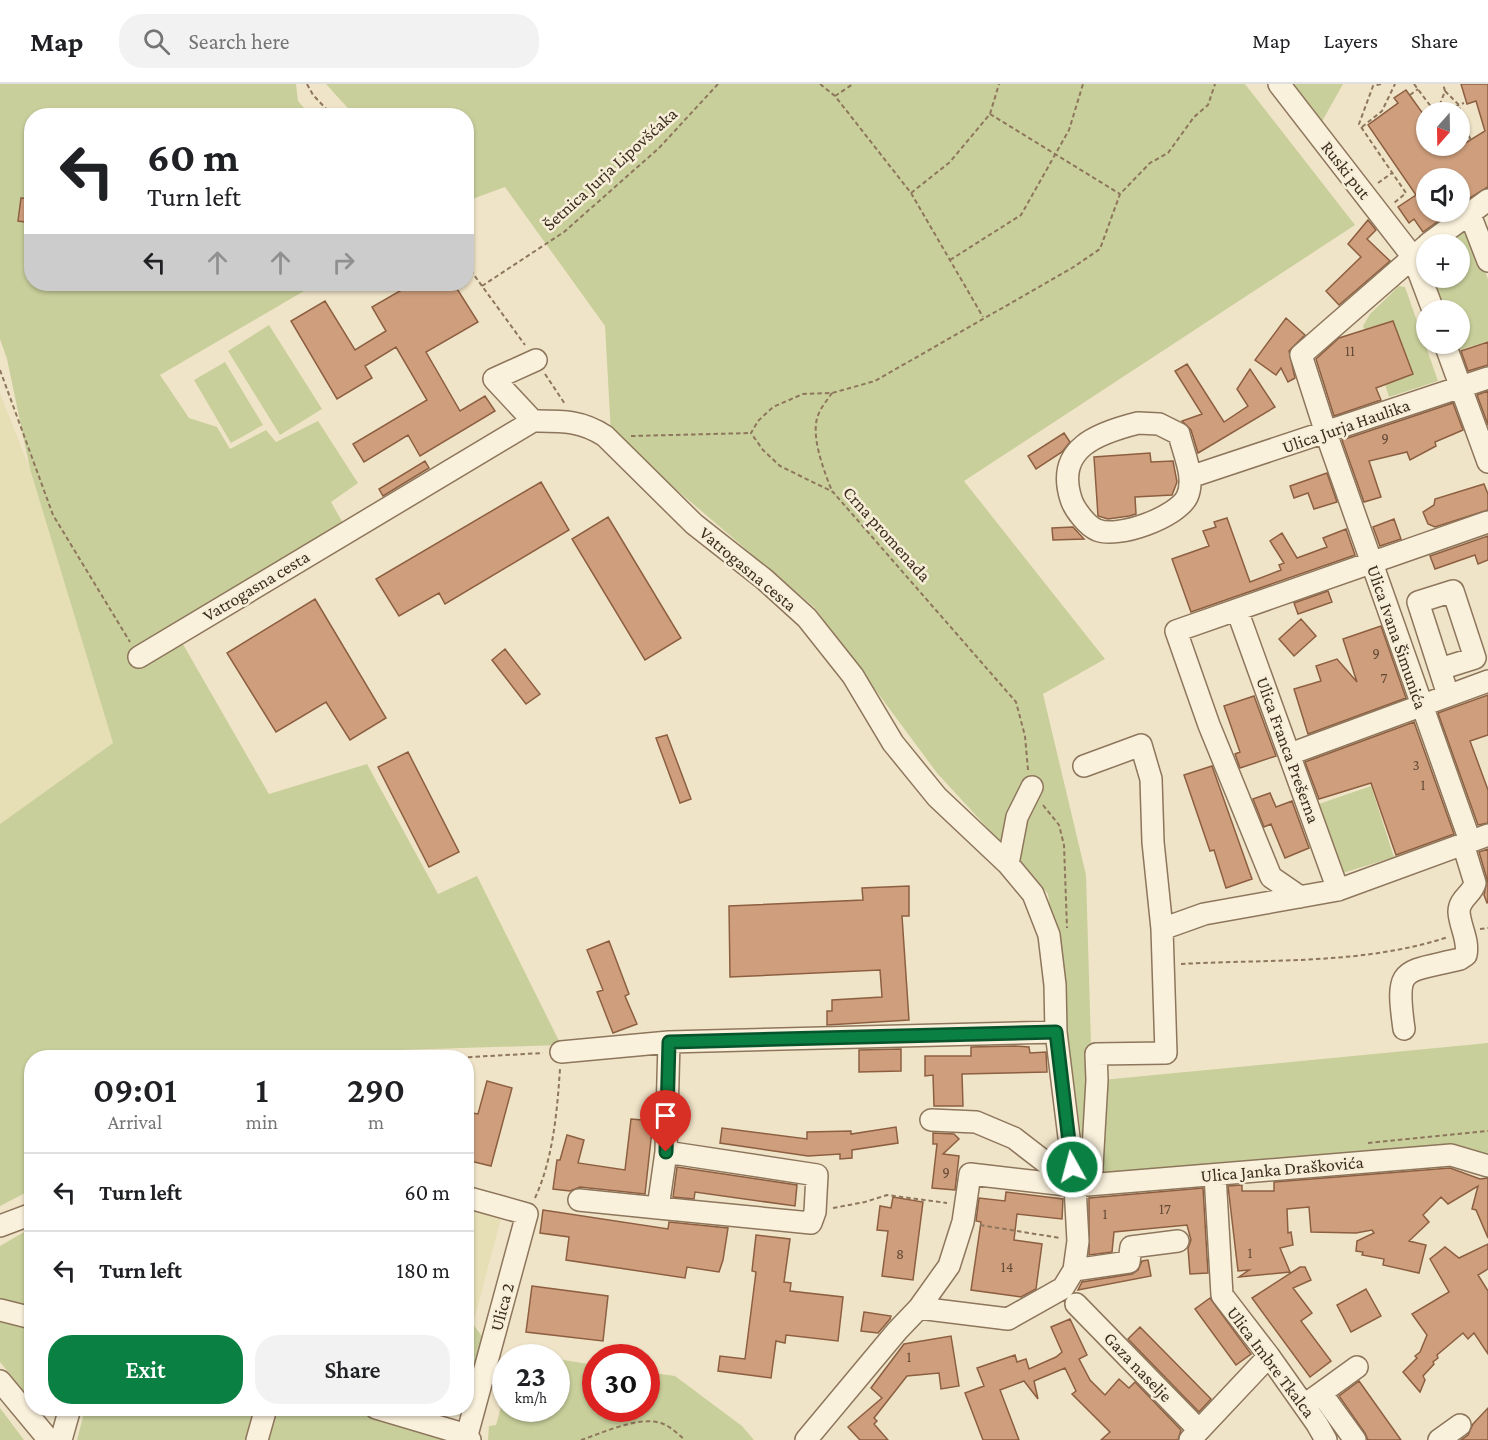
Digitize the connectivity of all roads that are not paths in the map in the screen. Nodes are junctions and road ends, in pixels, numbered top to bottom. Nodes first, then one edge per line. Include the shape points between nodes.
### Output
1 (1279, 84) edge
2 (1488, 200) edge
3 (1470, 211) edge
4 (1470, 215) edge
5 (1457, 222) edge
6 (1442, 234) edge
7 (1416, 243) edge
8 (1416, 255) edge
9 (1488, 261) edge
10 (1449, 354) edge
11 (536, 360) road end
12 (1488, 378) edge
13 (1461, 387) junction
14 (533, 421) junction
15 (1326, 433) junction
16 (1488, 462) edge
17 (1196, 475) junction
18 (1488, 522) edge
19 (1371, 562) junction
20 (1237, 610) junction
21 (139, 657) road end
22 (1440, 669) dead end
23 (1488, 681) edge
24 (1448, 695) junction
25 (1420, 705) junction
26 (1290, 754) junction
27 (1084, 766) dead end
28 (1032, 787) road end
29 (1474, 840) edge
30 (1008, 864) junction
31 (1338, 890) junction
32 (1300, 897) junction
33 (1161, 929) junction
34 (1404, 1029) dead end
35 (1056, 1032) junction
36 (669, 1042) junction
37 (561, 1052) road end
38 (931, 1120) dead end
39 (666, 1152) junction
40 (1488, 1166) edge
41 (1215, 1175) junction
42 (1083, 1185) junction
43 (474, 1199) edge
44 (579, 1200) dead end
45 (658, 1208) junction
46 (24, 1217) edge
47 (0, 1226) edge
48 (1178, 1241) dead end
49 (1074, 1270) junction
50 (1076, 1304) dead end
51 (919, 1308) junction
52 (0, 1310) edge
53 (24, 1316) edge
54 (1269, 1356) junction
55 (1357, 1367) dead end
56 (0, 1381) edge
57 (1312, 1399) junction
58 (24, 1410) edge
59 (29, 1416) edge
60 (68, 1416) edge
61 (264, 1416) edge
62 (402, 1416) edge
63 (1460, 1425) dead end
64 (1195, 1435) edge
65 (469, 1437) edge
66 (808, 1439) edge
67 (49, 1440) edge
68 (61, 1440) edge
69 (257, 1440) edge
70 (1326, 1440) edge
71 (1354, 1440) edge
72 (1439, 1440) edge

1 - 7 street, Ruski put via 1380,214
2 - 3 street
4 - 9 street
5 - 6 street
8 - 15 street, Ulica Ivana Šimunića via 1301,355
10 - 13 street
11 - 14 street via 494,380
12 - 13 street, Ulica Jurja Haulika
13 - 15 street, Ulica Jurja Haulika
13 - 16 street
14 - 21 street, Vatrogasna cesta
14 - 30 street, Vatrogasna cesta via 576,421 605,436 694,524 807,618 853,676 893,743 937,797
15 - 17 street, Ulica Jurja Haulika
15 - 19 street, Ulica Ivana Šimunića
17 - 17 street via 1179,434 1159,424 1138,423 1099,434 1081,447 1070,461 1068,490 1073,505 1094,529 1137,529 1173,510 1187,497
18 - 19 street
19 - 20 street
19 - 25 street, Ulica Ivana Šimunića
20 - 26 street, Ulica Franca Prešerna
20 - 32 street via 1176,631 1209,725 1271,877
22 - 24 street
23 - 24 street
24 - 25 street
25 - 26 street
25 - 29 street, Ulica Ivana Šimunića
26 - 31 street, Ulica Franca Prešerna
27 - 33 street via 1141,745 1151,779
28 - 30 street via 1017,817
29 - 31 street
29 - 34 street, Ulica Ivana Šimunića via 1475,883 1461,901 1459,911 1466,955 1406,975 1400,984
30 - 35 street, Vatrogasna cesta via 1033,894 1049,935
31 - 32 street
32 - 33 street via 1203,914
33 - 42 street via 1166,1053 1096,1054 1097,1080
35 - 36 street
35 - 42 street, Vatrogasna cesta
36 - 37 street
36 - 39 street
38 - 42 street via 976,1122 1014,1138
39 - 45 street
39 - 45 street via 817,1175 815,1212 811,1223
40 - 41 street, Ulica Janka Draškovića via 1451,1155
41 - 42 street, Ulica Janka Draškovića
41 - 54 street, Ulica Imbre Tkalca via 1222,1295
42 - 49 street
42 - 51 street, Ulica Janka Draškovića via 974,1173 968,1177 964,1214 949,1266
43 - 65 street, Ulica 2 via 527,1214
44 - 45 street
46 - 47 street
48 - 49 street via 1131,1247 1129,1262
49 - 51 street via 1063,1288 1008,1319
50 - 64 street, Gaza naselje
51 - 66 street
52 - 53 street
54 - 57 street, Ulica Imbre Tkalca
54 - 64 street, Gaza naselje
55 - 57 street
56 - 58 street
57 - 70 street, Ulica Imbre Tkalca
57 - 71 street
59 - 67 street
60 - 68 street
61 - 69 street
62 - 65 street
63 - 72 street

